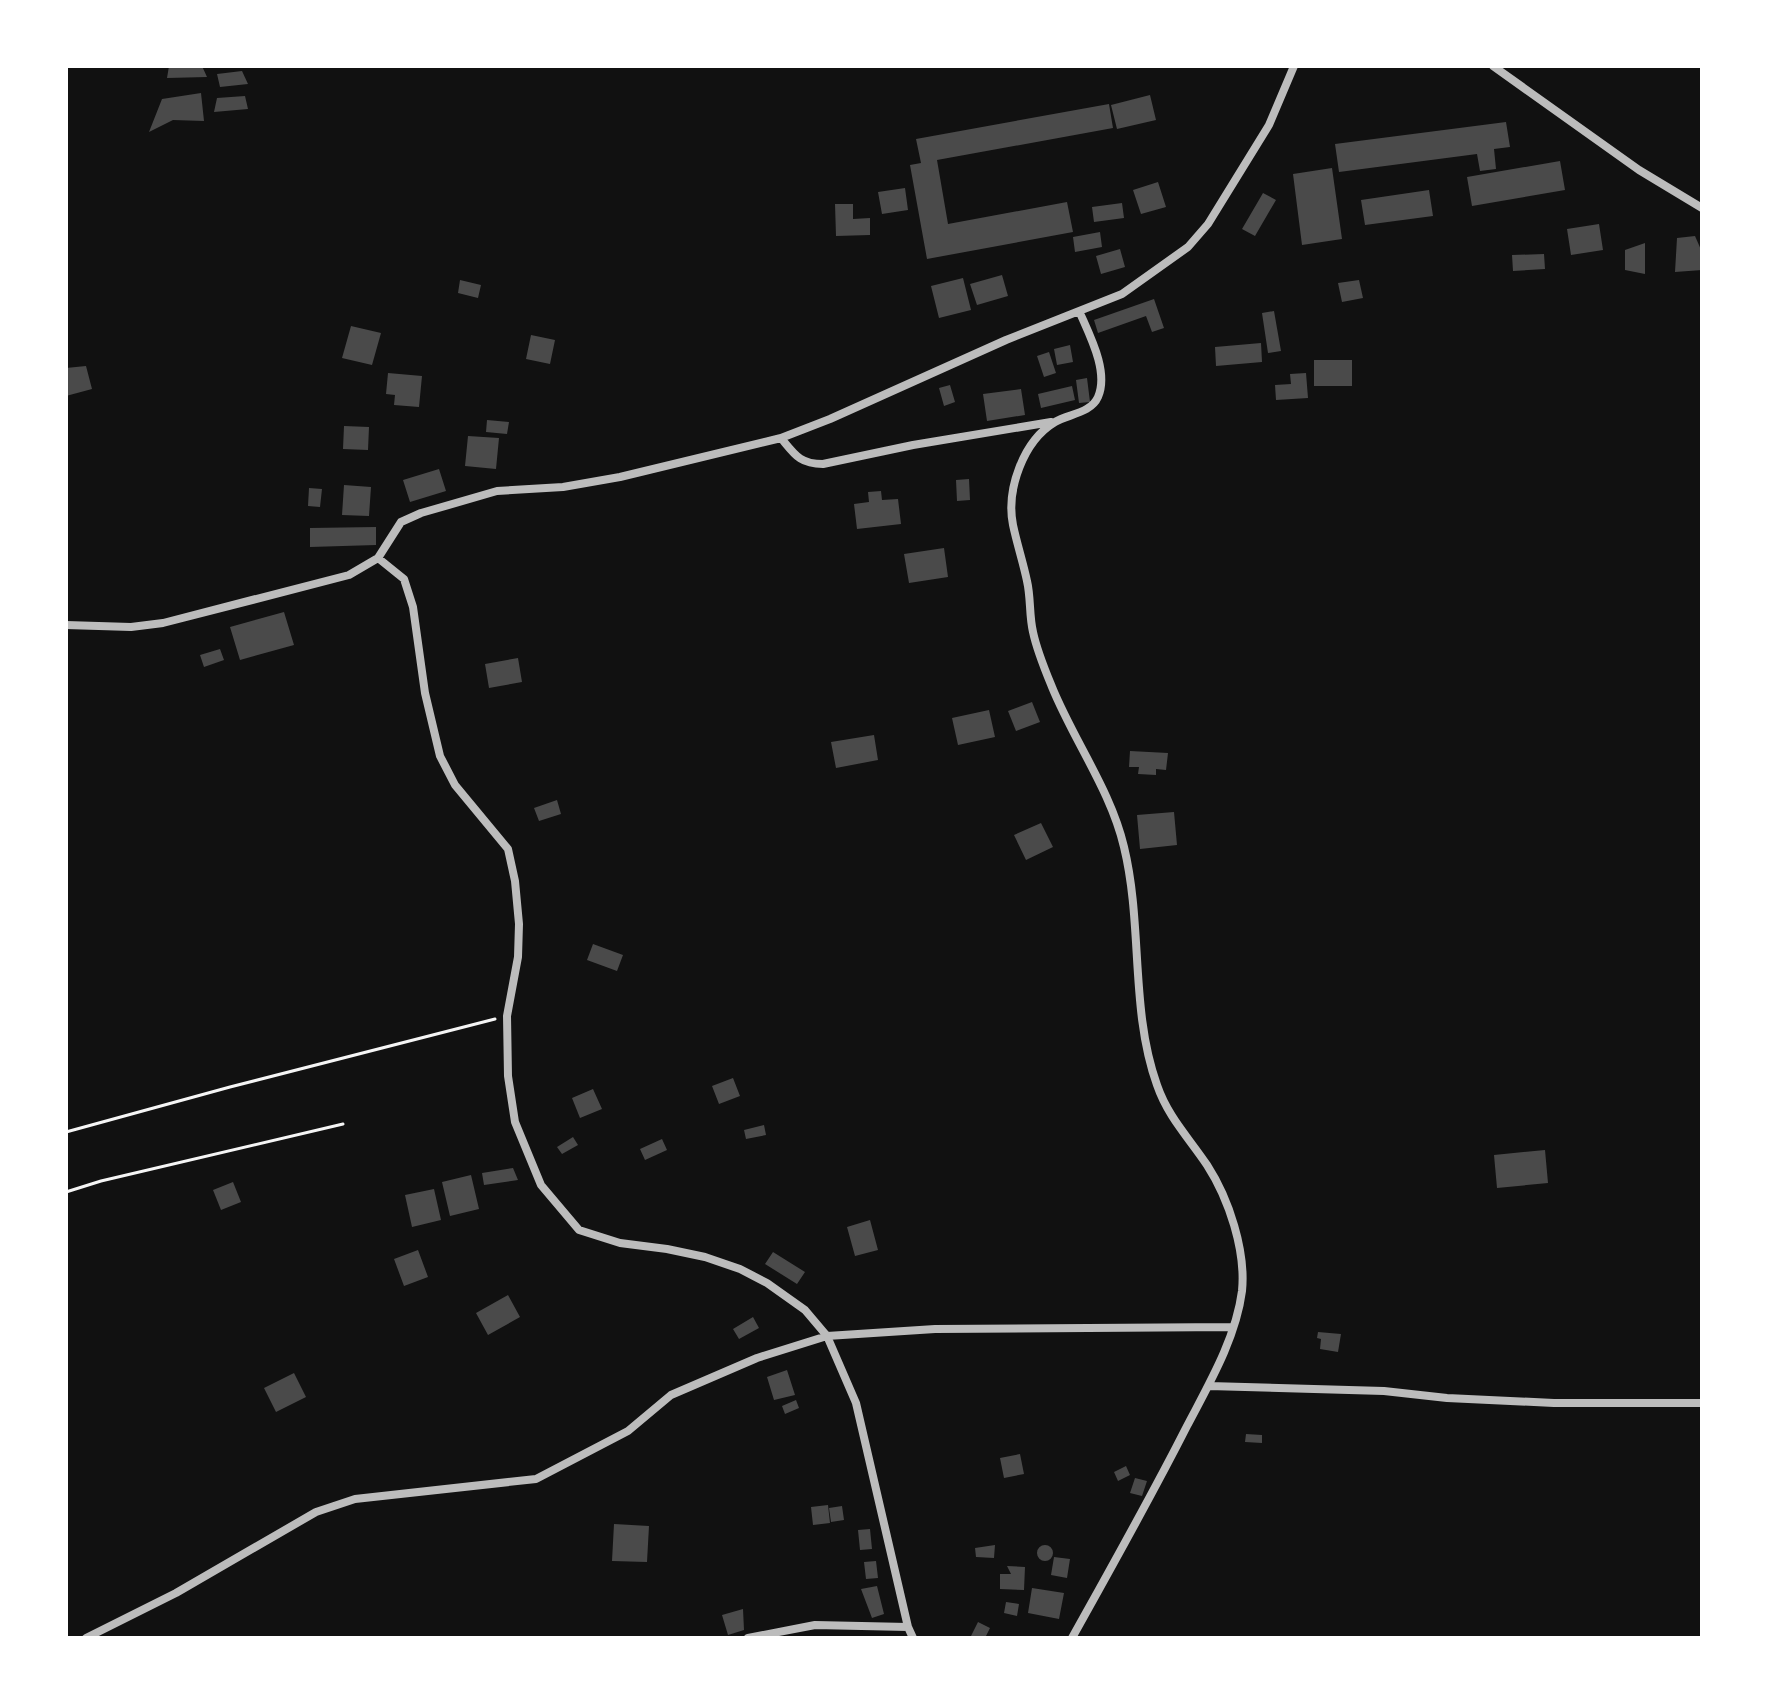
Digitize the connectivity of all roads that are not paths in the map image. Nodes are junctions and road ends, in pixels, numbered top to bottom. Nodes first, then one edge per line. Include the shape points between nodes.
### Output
1 (1294, 66) edge
2 (1493, 66) edge
3 (1702, 208) edge
4 (1080, 313) junction
5 (1056, 421) junction
6 (781, 438) junction
7 (378, 558) junction
8 (66, 625) edge
9 (1232, 1327) junction
10 (827, 1336) junction
11 (1209, 1386) junction
12 (1702, 1403) edge
13 (908, 1627) junction
14 (86, 1638) edge
15 (748, 1638) edge
16 (913, 1638) edge
17 (1072, 1638) edge

1 - 4 street via 1263,135 1208,224 1188,247 1122,294
2 - 3 street
4 - 5 street via 1095,349 1101,386 1089,408
4 - 6 street
5 - 6 street via 823,464 798,458
5 - 9 street via 1025,456 1010,502 1032,630 1058,701 1121,835 1156,1084 1174,1122 1216,1181 1237,1239 1242,1290
6 - 7 street via 620,477 497,491 449,504 401,522
7 - 8 street via 349,575 163,623
7 - 10 street via 404,579 413,607 440,756 455,785 508,849 519,924 507,1016 508,1076 515,1122 541,1185 579,1230 740,1269 805,1310
9 - 10 street via 935,1329
9 - 11 street
10 - 13 street via 856,1403
10 - 14 street via 757,1358 671,1395 628,1431 536,1479 355,1499 316,1512
11 - 12 street via 1554,1403
11 - 17 street
13 - 15 street via 815,1625
13 - 16 street

